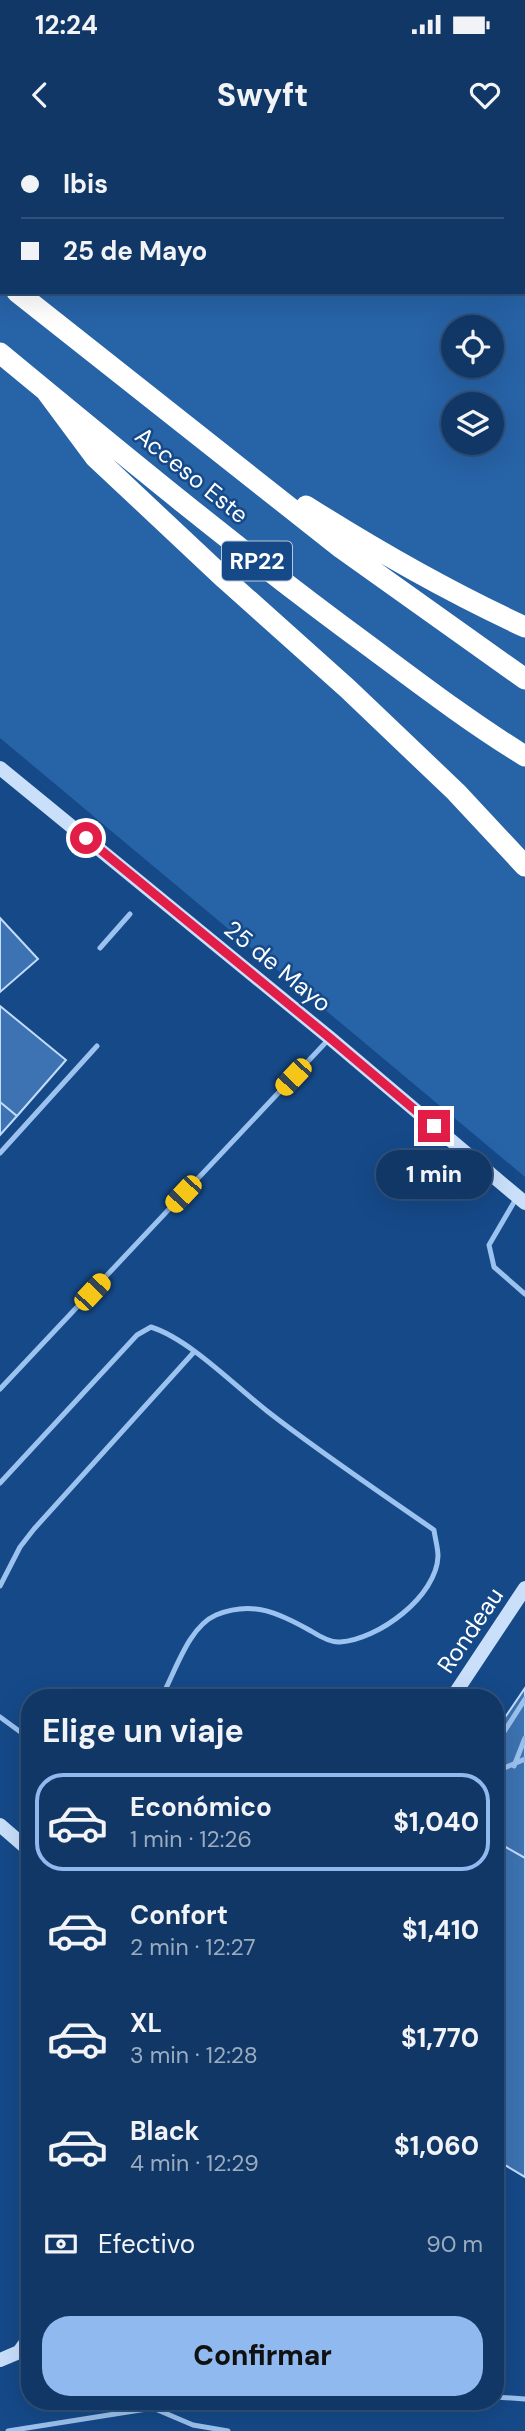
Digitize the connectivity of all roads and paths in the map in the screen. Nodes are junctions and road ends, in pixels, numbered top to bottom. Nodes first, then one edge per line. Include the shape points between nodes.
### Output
1 (20, 294) edge
2 (0, 353) edge
3 (46, 391) junction
4 (206, 443) junction
5 (525, 626) edge
6 (525, 679) edge
7 (525, 756) edge
8 (0, 768) edge
9 (525, 866) edge
10 (130, 914) dead end
11 (100, 948) dead end
12 (330, 1038) junction
13 (97, 1046) dead end
14 (0, 1153) edge
15 (521, 1200) edge
16 (525, 1294) edge
17 (194, 1352) junction
18 (0, 1389) edge
19 (0, 1483) edge
20 (0, 1586) edge
21 (525, 1588) edge
22 (165, 1689) edge
23 (458, 1689) edge
24 (525, 1699) edge
25 (0, 1717) edge
26 (21, 1732) edge
27 (504, 1732) edge
28 (525, 1738) edge
29 (525, 1759) edge
30 (513, 1766) junction
31 (504, 1769) edge
32 (0, 1825) edge
33 (21, 1843) edge
34 (21, 2352) edge
35 (0, 2360) edge
36 (504, 2398) edge
37 (525, 2399) edge
38 (140, 2410) edge
39 (158, 2410) edge
40 (8, 2431) edge
41 (228, 2431) edge

1 - 4 highway, Acceso Este / RP22
2 - 3 highway, Acceso Este / RP22
3 - 7 highway, Acceso Este / RP22 via 324,613
3 - 9 highway via 95,457 456,792
4 - 5 highway via 380,553
4 - 6 highway, Acceso Este / RP22 via 341,548
8 - 12 street, 25 de Mayo
10 - 11 lane
12 - 15 street, 25 de Mayo
12 - 18 lane
13 - 14 lane
15 - 16 lane via 489,1245 494,1267
17 - 19 lane via 150,1327 137,1335
17 - 20 lane via 34,1529
17 - 22 lane via 270,1413 434,1530 438,1557 429,1587 401,1615 364,1636 338,1643 279,1613 242,1607 213,1616 191,1637
21 - 23 street, Rondeau
24 - 27 lane
25 - 26 lane
28 - 30 lane
29 - 30 lane
30 - 31 lane
32 - 33 street
34 - 35 street
36 - 37 lane
38 - 40 lane
39 - 41 lane via 194,2425

